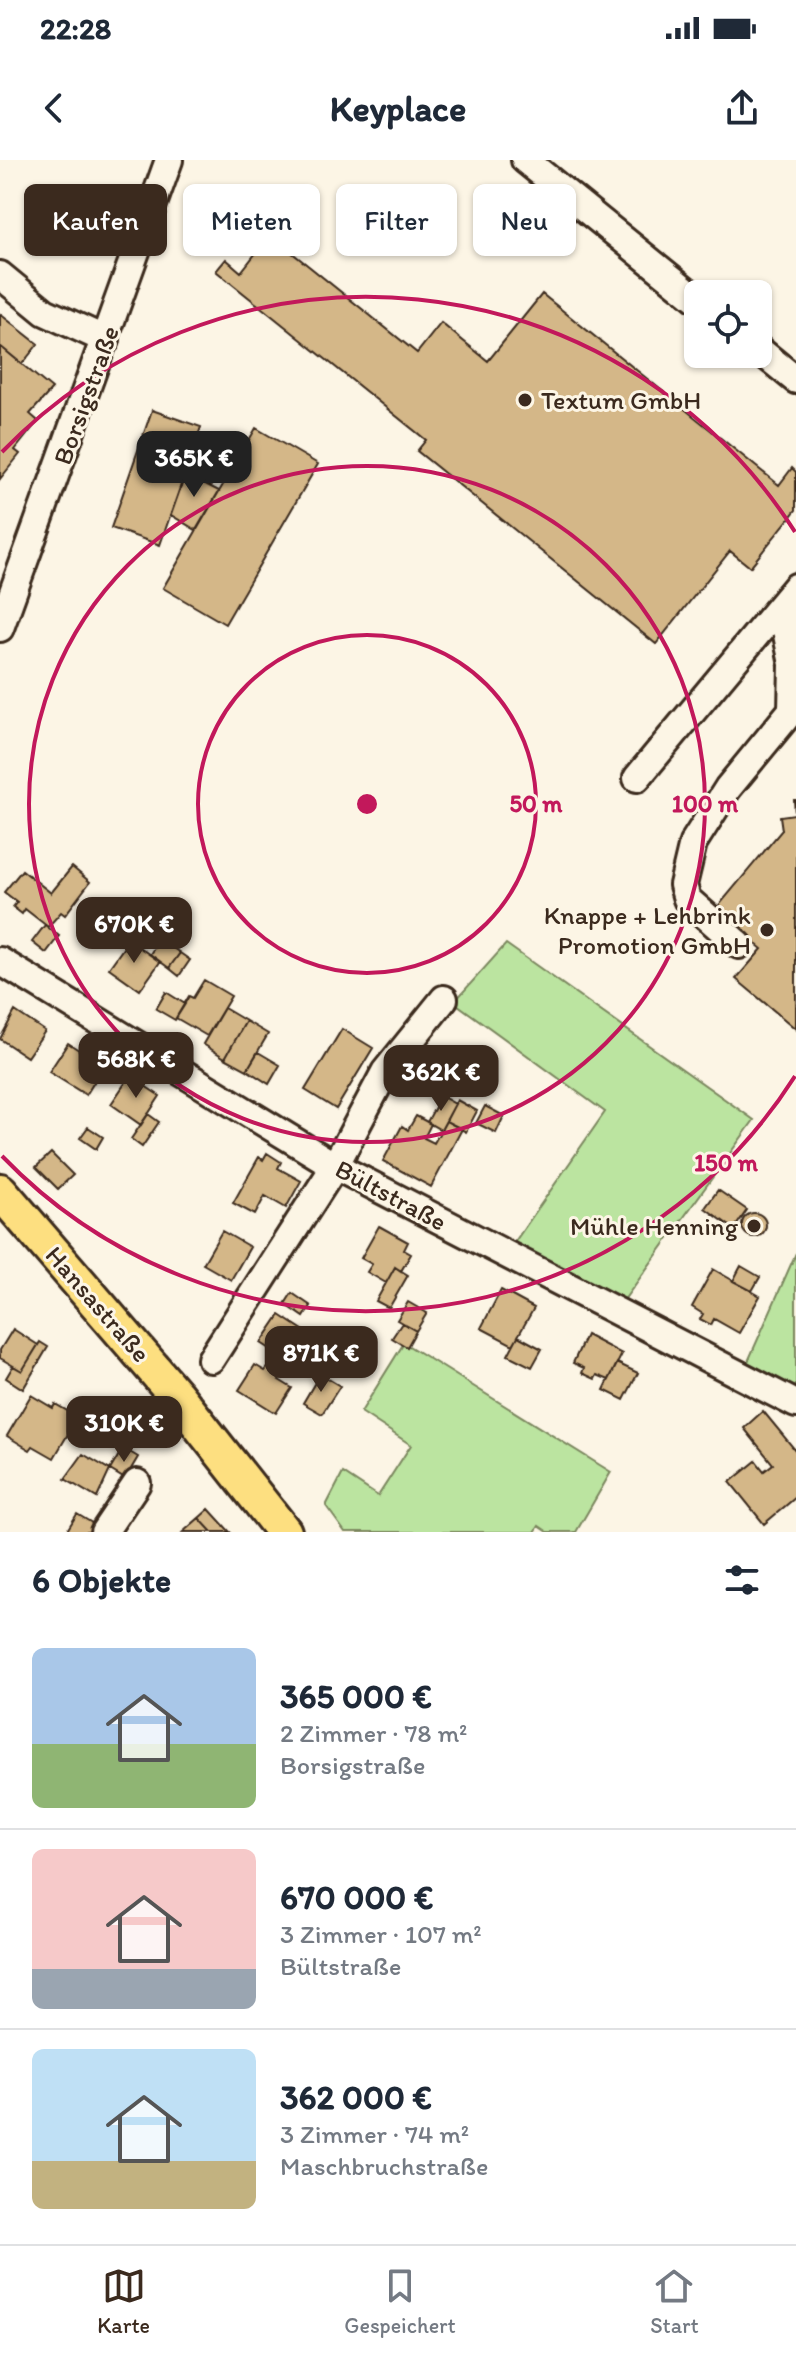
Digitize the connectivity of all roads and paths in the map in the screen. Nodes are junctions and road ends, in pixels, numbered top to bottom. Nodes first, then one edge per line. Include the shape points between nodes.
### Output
1 (169, 160) edge
2 (525, 160) edge
3 (0, 275) edge
4 (684, 289) edge
5 (106, 340) junction
6 (772, 360) edge
7 (796, 380) edge
8 (789, 596) edge
9 (0, 628) edge
10 (637, 778) dead end
11 (739, 945) dead end
12 (0, 961) edge
13 (444, 999) dead end
14 (335, 1166) junction
15 (0, 1191) edge
16 (211, 1359) dead end
17 (796, 1404) edge
18 (137, 1483) dead end
19 (104, 1532) edge
20 (284, 1532) edge

1 - 5 street, Borsigstraße
2 - 4 street
3 - 5 street via 45,312
5 - 9 street, Borsigstraße
6 - 7 street
8 - 10 street
8 - 11 street via 792,710 728,788 693,843 683,885 687,899
12 - 14 street, Bültstraße
13 - 14 street via 385,1072
14 - 16 street
14 - 17 street, Bültstraße
15 - 20 main road, Hansastraße via 176,1395
18 - 19 street

